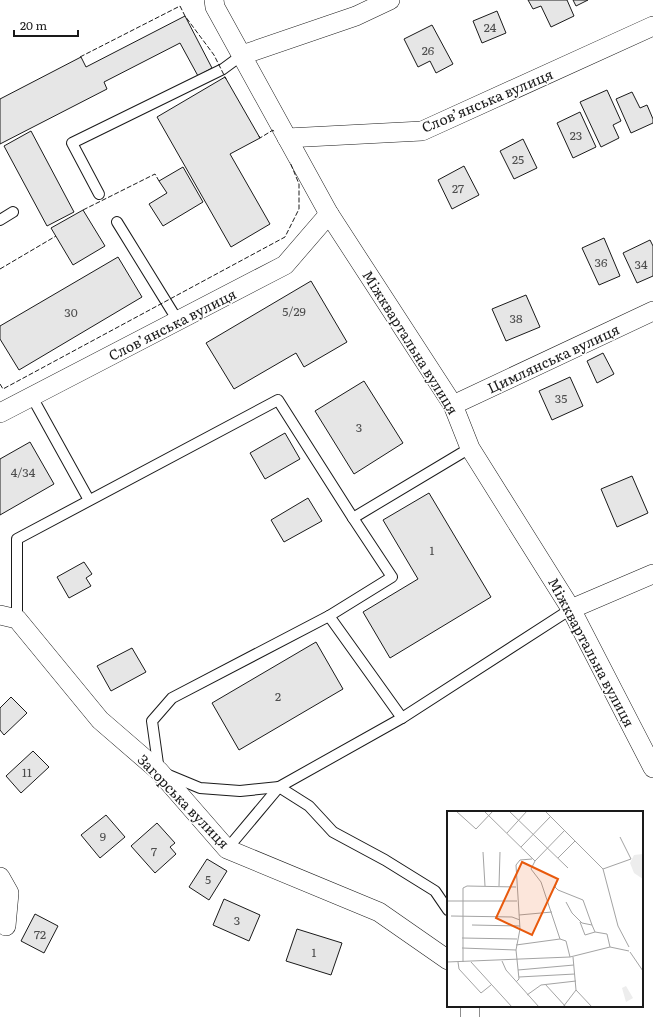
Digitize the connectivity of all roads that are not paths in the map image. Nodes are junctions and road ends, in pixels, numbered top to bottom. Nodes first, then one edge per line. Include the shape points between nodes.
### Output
1 (214, 0) edge
2 (390, 0) edge
3 (653, 26) edge
4 (242, 55) junction
5 (287, 138) junction
6 (99, 194) dead end
7 (13, 212) dead end
8 (329, 214) junction
9 (0, 220) edge
10 (117, 222) dead end
11 (653, 312) edge
12 (178, 320) junction
13 (32, 396) junction
14 (454, 405) junction
15 (1, 411) edge
16 (470, 448) junction
17 (89, 500) junction
18 (354, 518) junction
19 (653, 574) edge
20 (571, 609) junction
21 (330, 616) junction
22 (8, 617) edge
23 (402, 718) junction
24 (653, 768) edge
25 (159, 772) junction
26 (278, 787) junction
27 (227, 848) junction
28 (0, 878) edge
29 (447, 909) edge
30 (3, 926) edge
31 (447, 959) edge

1 - 4 street, Міжквартальна вулиця via 215,7
2 - 4 street via 356,16
3 - 5 street, Слов’янська вулиця via 422,130
4 - 5 street, Міжквартальна вулиця
4 - 6 lane via 223,70 72,143
5 - 8 street, Міжквартальна вулиця
7 - 9 lane
8 - 12 street, Слов’янська вулиця via 284,265
8 - 14 street, Міжквартальна вулиця
10 - 12 lane
11 - 14 street, Цимлянська вулиця
12 - 13 street, Слов’янська вулиця
13 - 15 street, Слов’янська вулиця
13 - 17 lane
14 - 16 street, Міжквартальна вулиця
16 - 18 lane
16 - 20 street, Міжквартальна вулиця
17 - 18 lane via 278,400
17 - 22 lane via 18,539
18 - 21 lane via 392,577
19 - 20 street
20 - 23 lane
20 - 24 street, Міжквартальна вулиця
21 - 23 lane
21 - 25 lane via 172,698 152,721
22 - 25 street, Загорська вулиця via 100,720
23 - 26 lane
25 - 26 lane via 200,788 240,791
25 - 27 street, Загорська вулиця
26 - 27 lane
26 - 29 lane via 309,806 333,832 435,891
27 - 31 street, Загорська вулиця via 379,912
28 - 30 street via 9,893

